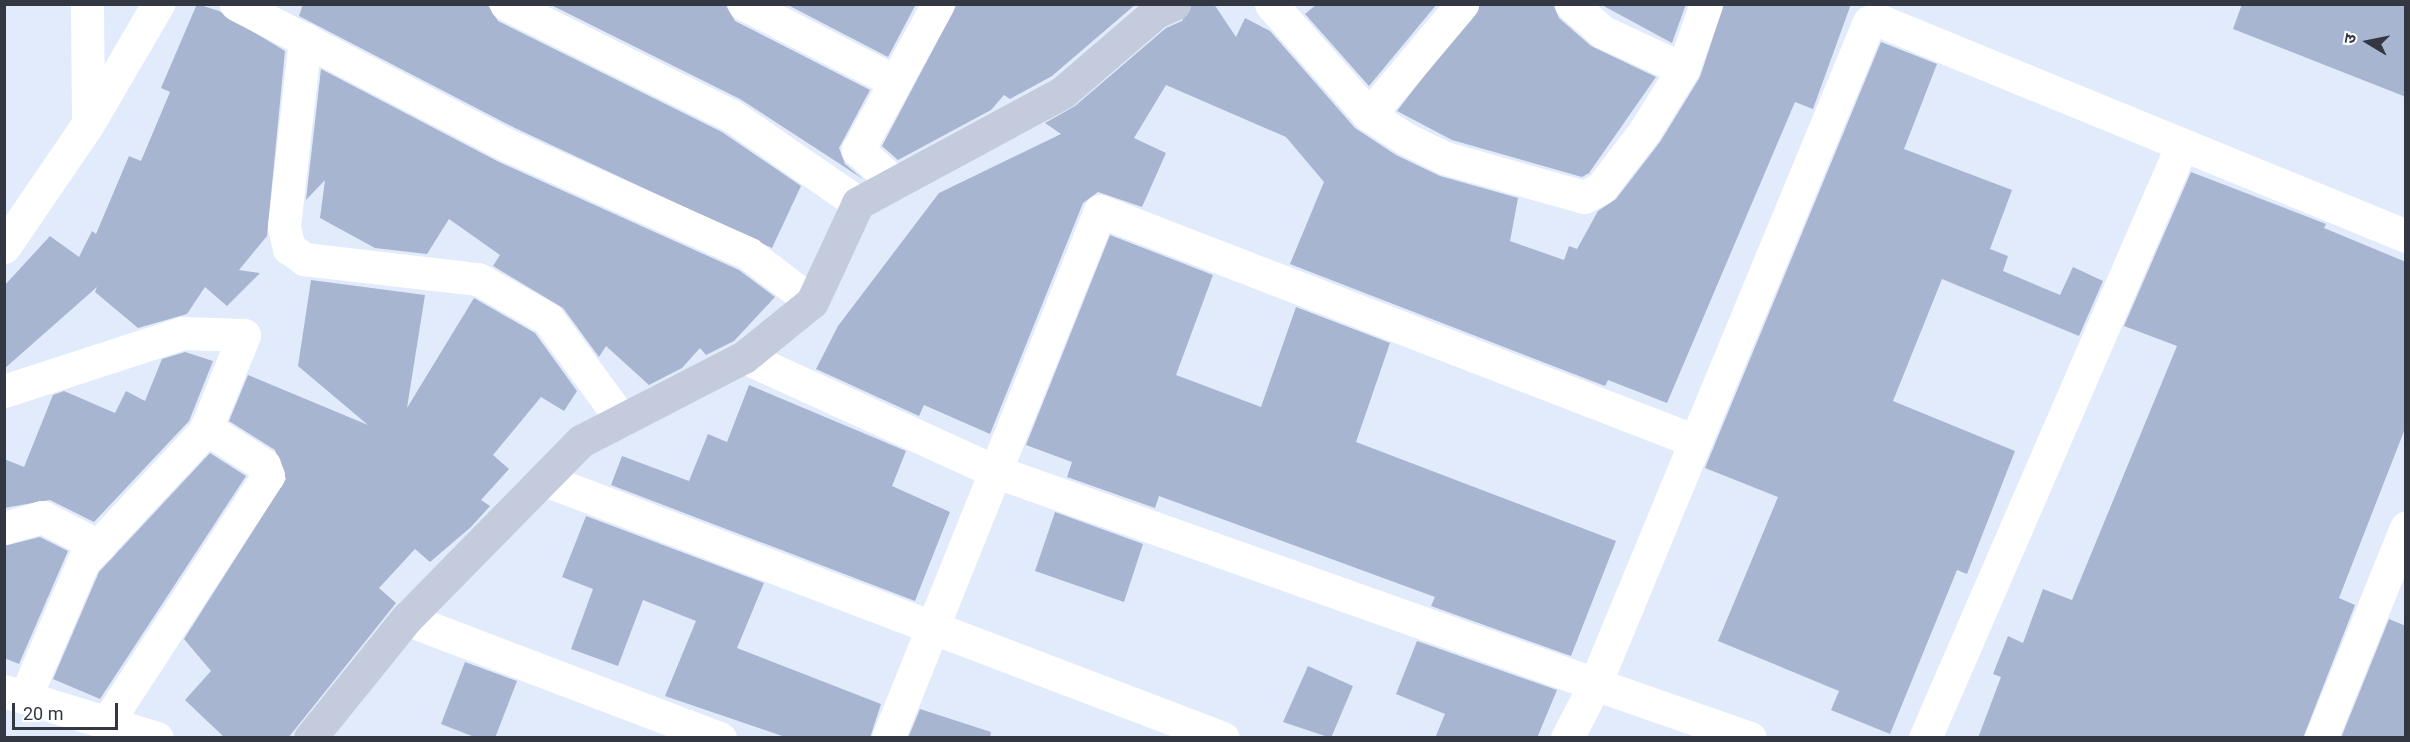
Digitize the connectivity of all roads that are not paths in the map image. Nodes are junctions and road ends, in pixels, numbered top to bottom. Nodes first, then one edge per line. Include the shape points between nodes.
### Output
1 (87, 4) edge
2 (158, 4) edge
3 (236, 4) edge
4 (506, 4) edge
5 (744, 4) edge
6 (938, 4) edge
7 (1174, 4) edge
8 (1271, 4) edge
9 (1462, 4) edge
10 (1571, 4) edge
11 (1706, 4) edge
12 (305, 39) junction
13 (1683, 69) junction
14 (894, 81) junction
15 (1369, 115) junction
16 (88, 124) junction
17 (2182, 145) junction
18 (895, 183) junction
19 (858, 203) junction
20 (2406, 236) edge
21 (4, 247) edge
22 (813, 302) junction
23 (744, 357) junction
24 (4, 391) edge
25 (622, 420) junction
26 (206, 428) junction
27 (1695, 441) junction
28 (994, 471) junction
29 (545, 480) junction
30 (4, 528) edge
31 (2406, 528) edge
32 (99, 546) junction
33 (406, 619) junction
34 (932, 626) junction
35 (1595, 684) junction
36 (15, 693) edge
37 (108, 721) junction
38 (157, 738) edge
39 (310, 738) edge
40 (720, 738) edge
41 (888, 738) edge
42 (1223, 738) edge
43 (1567, 738) edge
44 (1750, 738) edge
45 (1926, 738) edge
46 (2321, 738) edge

1 - 16 street
2 - 16 street
3 - 12 street
4 - 19 street via 732,116
5 - 14 street
6 - 14 street
7 - 18 street via 1156,12 1063,92
8 - 15 street
9 - 15 street
10 - 13 street via 1603,32
11 - 13 street
12 - 22 street via 507,145 749,254
12 - 25 street via 284,227 289,248 304,259 478,279 548,319
13 - 15 street via 1627,156 1601,188 1584,197 1445,158
14 - 18 street via 858,150
16 - 21 street
17 - 20 street
17 - 27 street via 1883,22 1869,22
17 - 45 street
18 - 19 street
19 - 22 street
22 - 23 street
23 - 25 street
23 - 28 street
24 - 26 street via 182,333 244,335
25 - 29 street via 581,441
26 - 32 street
26 - 37 street via 264,465 268,476
27 - 28 street via 1100,211
27 - 35 street
28 - 34 street
28 - 35 street
29 - 33 street
29 - 34 street
30 - 32 street via 42,517
31 - 46 street
32 - 36 street via 84,562
33 - 39 street
33 - 40 street
34 - 41 street
34 - 42 street
35 - 43 street
35 - 44 street
36 - 37 street
37 - 38 street

